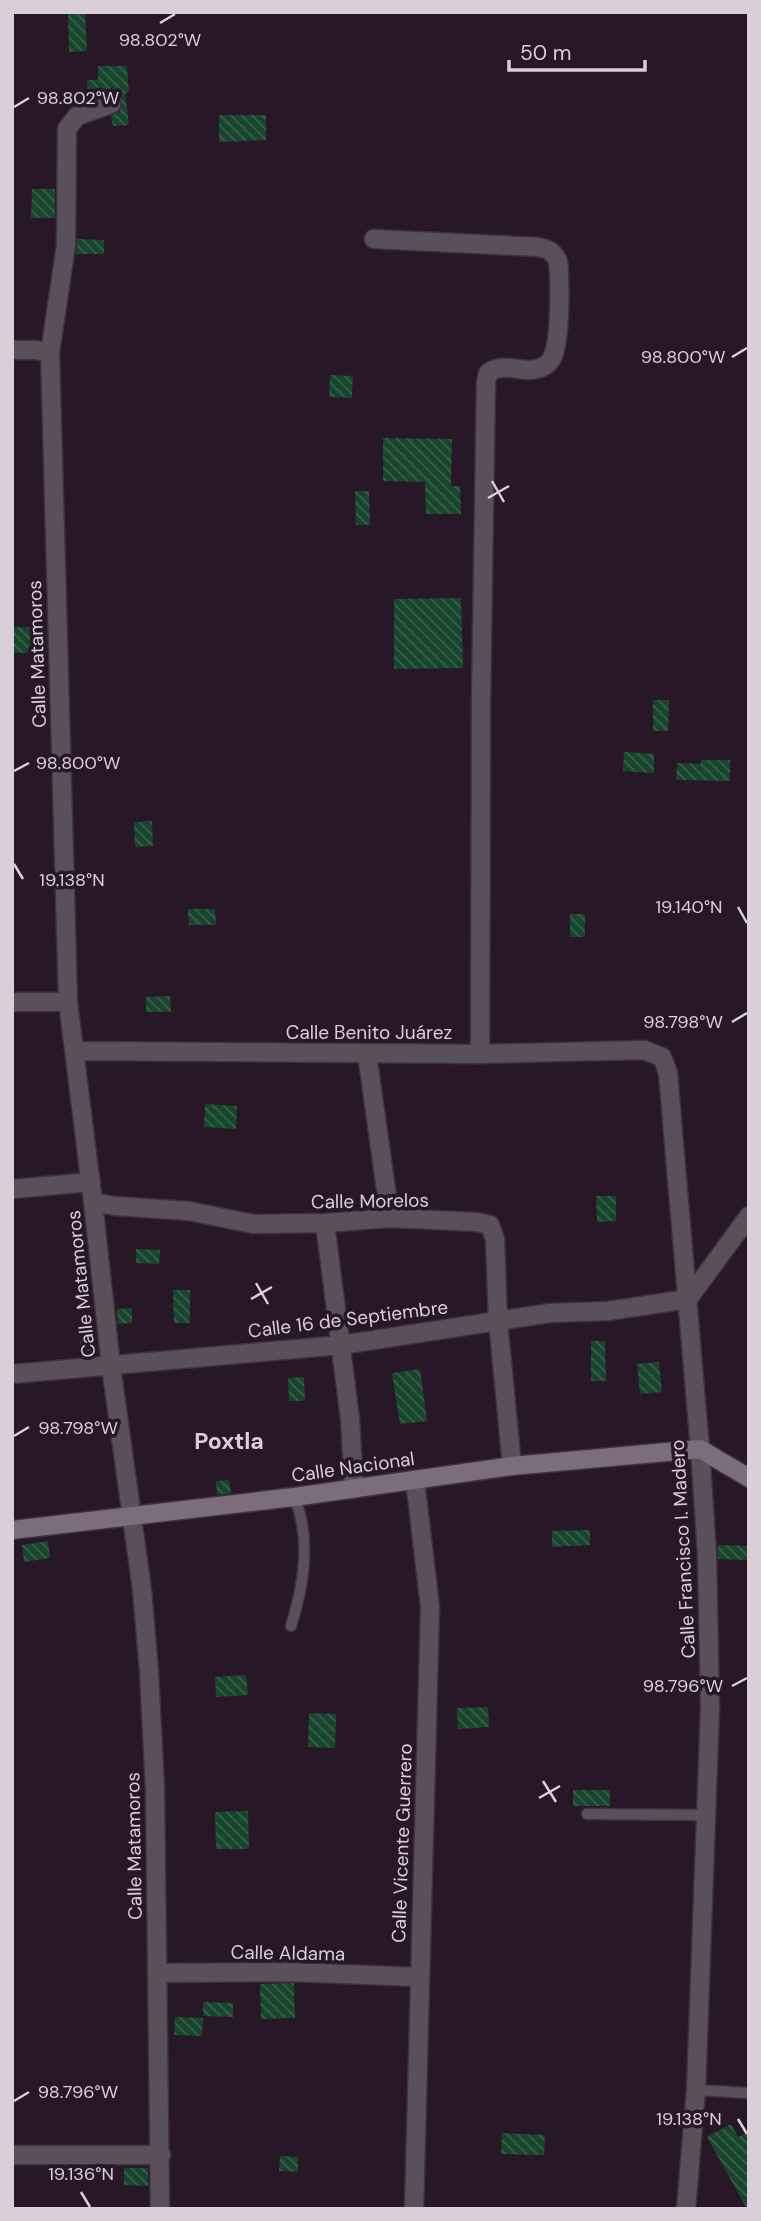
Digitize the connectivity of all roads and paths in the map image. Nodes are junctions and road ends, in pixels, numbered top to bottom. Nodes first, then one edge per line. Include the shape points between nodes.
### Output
1 (111, 104) dead end
2 (374, 239) dead end
3 (12, 350) edge
4 (50, 353) junction
5 (12, 1002) edge
6 (68, 1002) junction
7 (75, 1051) junction
8 (367, 1054) junction
9 (480, 1054) junction
10 (662, 1057) joint
11 (91, 1182) junction
12 (12, 1189) edge
13 (93, 1202) junction
14 (749, 1216) edge
15 (390, 1218) junction
16 (325, 1223) junction
17 (688, 1298) junction
18 (498, 1321) junction
19 (341, 1345) junction
20 (111, 1366) junction
21 (12, 1374) edge
22 (700, 1449) junction
23 (512, 1466) junction
24 (749, 1478) edge
25 (415, 1480) junction
26 (354, 1489) junction
27 (293, 1497) junction
28 (132, 1517) junction
29 (12, 1530) edge
30 (292, 1626) dead end
31 (587, 1814) dead end
32 (706, 1815) junction
33 (157, 1973) junction
34 (419, 1977) junction
35 (696, 2090) junction
36 (749, 2093) edge
37 (12, 2155) edge
38 (161, 2155) junction
39 (160, 2209) edge
40 (414, 2209) edge
41 (686, 2209) edge

1 - 4 street, Calle Matamoros via 76,116 67,129 66,245
2 - 9 street via 547,248 558,261 552,360 543,368 530,370 494,368 486,382
3 - 4 street
4 - 6 street, Calle Matamoros
5 - 6 street
6 - 7 street, Calle Matamoros
7 - 8 street, Calle Benito Juárez
7 - 11 street, Calle Matamoros
8 - 9 street, Calle Benito Juárez
8 - 15 street
9 - 10 street, Calle Benito Juárez via 644,1050
10 - 17 street, Calle Francisco I. Madero via 668,1073
11 - 12 street
11 - 13 street, Calle Matamoros
13 - 16 street, Calle Morelos via 189,1211 253,1224
13 - 20 street, Calle Matamoros
14 - 17 street
15 - 16 street, Calle Morelos
15 - 18 street, Calle Morelos via 490,1225 495,1239
16 - 19 street
17 - 18 street, Calle 16 de Septiembre
17 - 22 street, Calle Francisco I. Madero
18 - 19 street, Calle 16 de Septiembre
18 - 23 street, Calle Morelos
19 - 20 street, Calle 16 de Septiembre
19 - 26 street
20 - 21 street, Calle 16 de Septiembre
20 - 28 street, Calle Matamoros
22 - 23 street, Calle Nacional
22 - 24 street
22 - 32 street, Calle Francisco I. Madero via 710,1694
23 - 25 street, Calle Nacional
25 - 26 street, Calle Nacional
25 - 34 street, Calle Vicente Guerrero via 430,1607
26 - 27 street, Calle Nacional
27 - 28 street, Calle Nacional
27 - 30 lane via 304,1533
28 - 29 street, Calle Nacional
28 - 33 street, Calle Matamoros via 149,1671
31 - 32 lane
32 - 35 street, Calle Francisco I. Madero
33 - 34 street, Calle Aldama
33 - 38 street, Calle Matamoros
34 - 40 street, Calle Vicente Guerrero
35 - 36 lane
35 - 41 street, Calle Francisco I. Madero
37 - 38 street
38 - 39 street, Calle Matamoros

